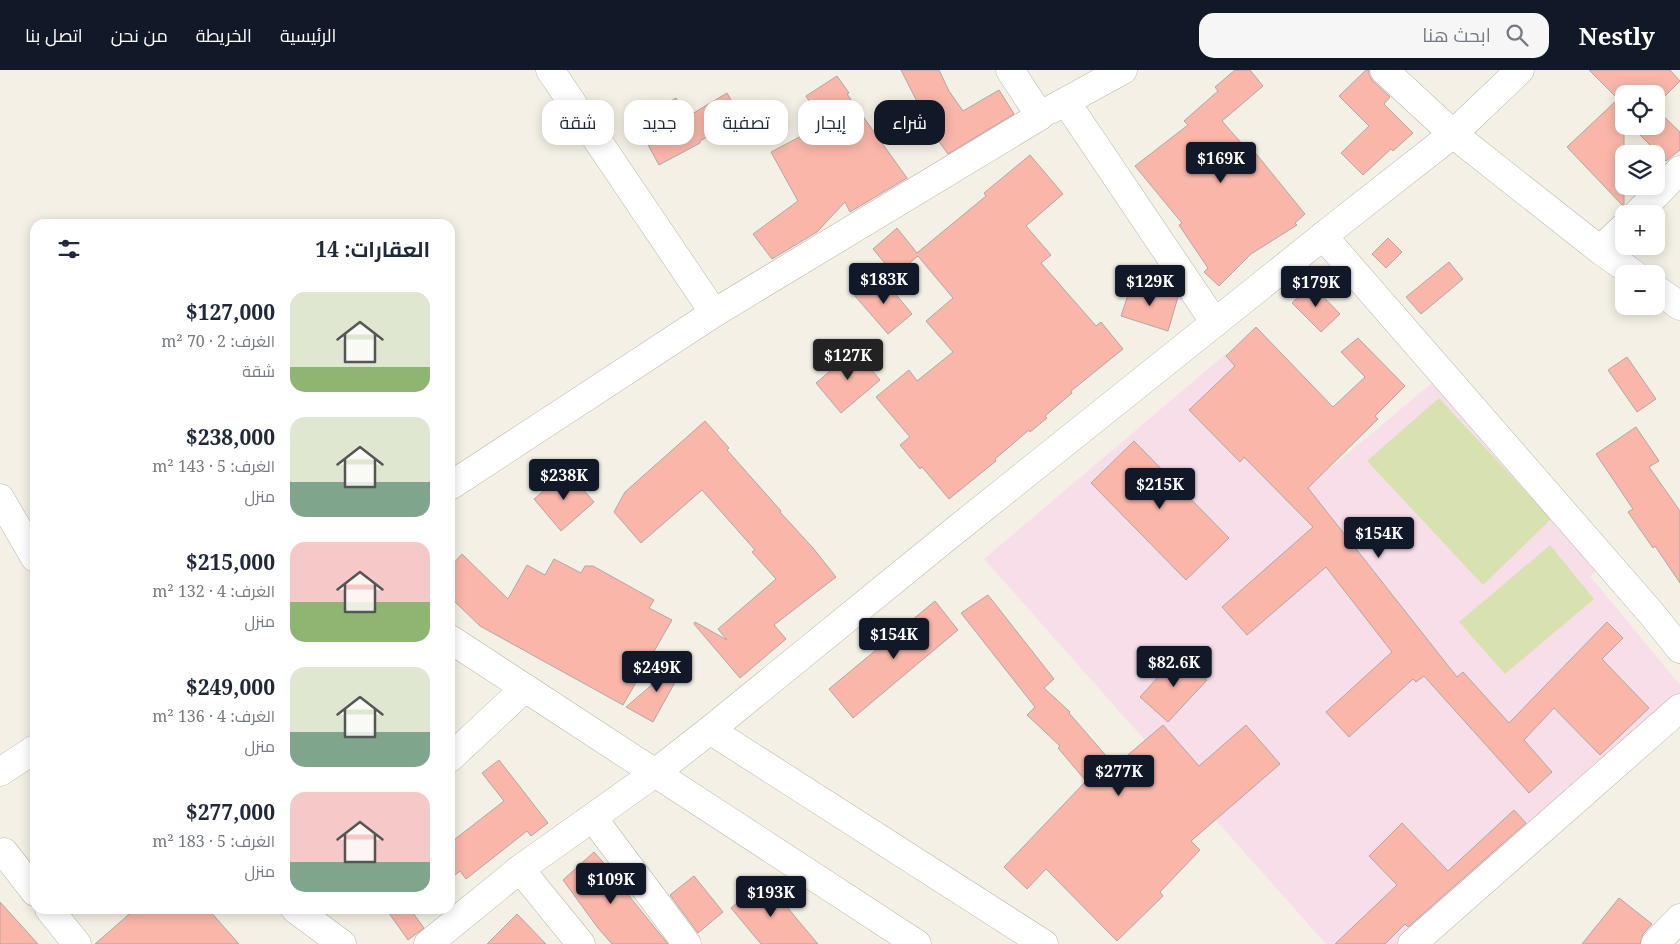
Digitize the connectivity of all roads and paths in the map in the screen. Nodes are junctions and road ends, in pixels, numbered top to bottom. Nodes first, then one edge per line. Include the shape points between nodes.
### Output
1 (1010, 70) edge
2 (1123, 70) edge
3 (1384, 70) edge
4 (1520, 70) edge
5 (559, 73) edge
6 (1066, 102) junction
7 (1040, 116) junction
8 (1453, 134) junction
9 (1680, 170) edge
10 (1646, 205) edge
11 (1323, 236) junction
12 (1615, 236) edge
13 (1600, 250) junction
14 (1621, 265) edge
15 (1665, 295) edge
16 (1680, 306) edge
17 (714, 313) junction
18 (1215, 323) junction
19 (455, 483) edge
20 (0, 498) edge
21 (30, 549) edge
22 (455, 642) edge
23 (1680, 649) edge
24 (525, 688) junction
25 (1680, 708) edge
26 (710, 730) junction
27 (30, 752) edge
28 (455, 753) edge
29 (0, 772) edge
30 (655, 773) junction
31 (593, 818) junction
32 (1, 850) edge
33 (520, 869) junction
34 (30, 886) edge
35 (53, 914) edge
36 (302, 914) edge
37 (1680, 918) edge
38 (909, 942) edge
39 (77, 944) edge
40 (342, 944) edge
41 (428, 944) edge
42 (581, 944) edge
43 (687, 944) edge
44 (1044, 944) edge
45 (1412, 944) edge
46 (1655, 944) edge

1 - 7 street
2 - 6 street
3 - 8 street
4 - 8 street
5 - 17 street
6 - 7 street
6 - 18 street
7 - 17 street
8 - 11 street
8 - 13 street
9 - 10 street
11 - 18 street
11 - 23 street
12 - 13 street
13 - 14 street
15 - 16 street
17 - 19 street
18 - 26 street
20 - 21 street
22 - 24 street
24 - 28 street
24 - 30 street
25 - 45 street
26 - 30 street
26 - 44 street
27 - 29 street
30 - 31 street
30 - 38 street
31 - 33 street
31 - 43 street
32 - 34 street
33 - 41 street
33 - 42 street
35 - 39 street
36 - 40 street
37 - 46 street

